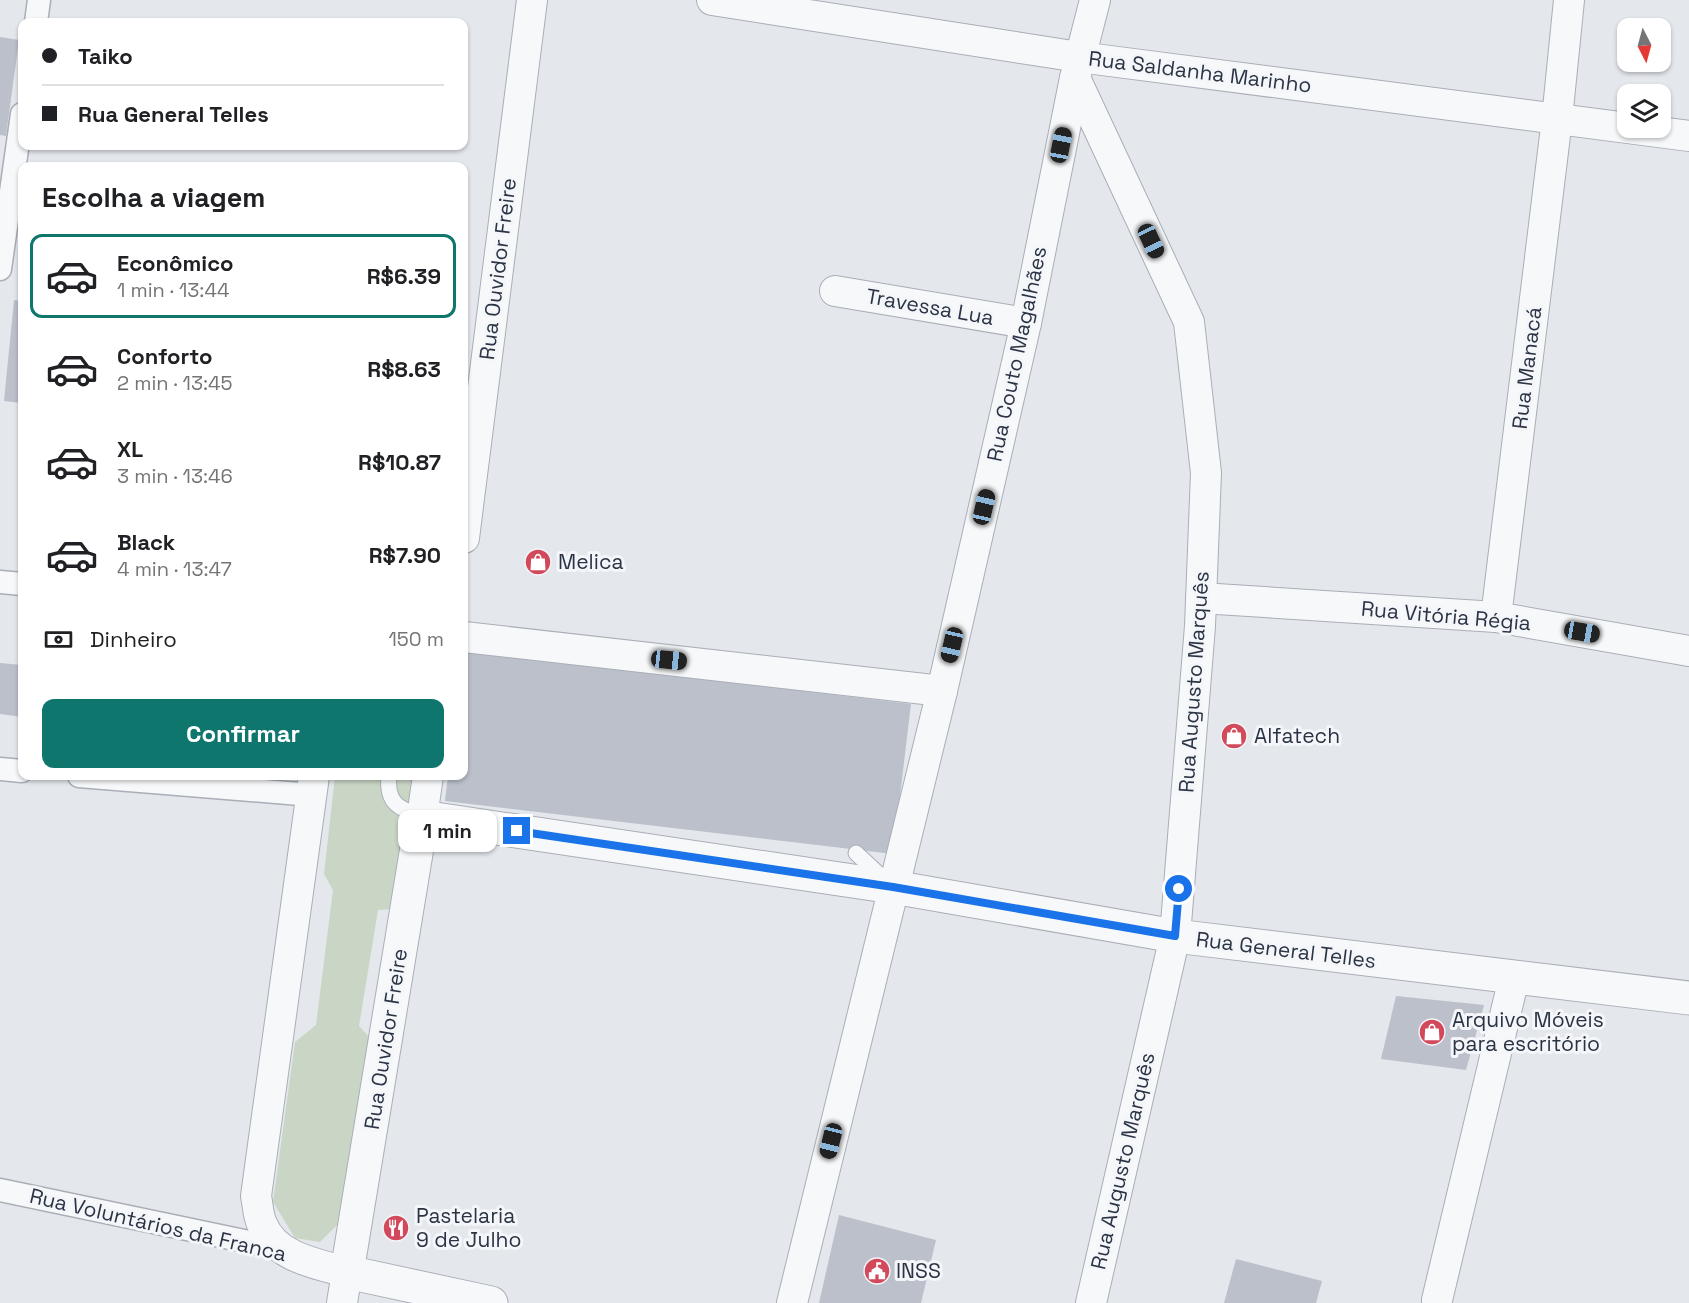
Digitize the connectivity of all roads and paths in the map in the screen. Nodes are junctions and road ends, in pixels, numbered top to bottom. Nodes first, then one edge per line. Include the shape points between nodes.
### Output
1 (39, 0) edge
2 (532, 0) edge
3 (712, 0) edge
4 (1095, 0) edge
5 (1569, 0) edge
6 (37, 18) edge
7 (1077, 67) junction
8 (1557, 119) junction
9 (1689, 136) edge
10 (18, 142) edge
11 (0, 269) edge
12 (835, 291) dead end
13 (1026, 323) junction
14 (468, 506) edge
15 (0, 582) edge
16 (18, 584) edge
17 (1201, 598) junction
18 (1496, 617) junction
19 (468, 637) edge
20 (1689, 651) edge
21 (942, 691) junction
22 (0, 769) edge
23 (18, 771) edge
24 (183, 780) edge
25 (389, 780) edge
26 (428, 780) edge
27 (313, 785) edge
28 (423, 817) junction
29 (856, 853) dead end
30 (893, 887) junction
31 (1175, 936) junction
32 (1514, 978) junction
33 (1689, 998) edge
34 (0, 1190) edge
35 (278, 1248) junction
36 (345, 1287) edge
37 (1437, 1300) dead end
38 (491, 1303) edge
39 (792, 1303) edge
40 (1091, 1303) edge

1 - 6 street
2 - 14 street, Rua Ouvidor Freire
3 - 7 street, Rua Saldanha Marinho
4 - 7 street, Rua Couto Magalhães
5 - 8 street, Rua Manacá
7 - 8 street, Rua Saldanha Marinho
7 - 13 street, Rua Couto Magalhães
7 - 17 street, Rua Augusto Marquês via 1189,322 1206,473
8 - 9 street, Rua Saldanha Marinho
8 - 18 street, Rua Manacá
10 - 11 street
12 - 13 street, Travessa Lua
13 - 21 street, Rua Couto Magalhães
15 - 16 street
17 - 18 street, Rua Vitória Régia
17 - 31 street, Rua Augusto Marquês
18 - 20 street, Rua Vitória Régia
19 - 21 street
21 - 30 street, Rua Couto Magalhães
22 - 23 street
24 - 27 street
25 - 28 lane via 393,802 402,810
26 - 28 street, Rua Ouvidor Freire
27 - 35 street via 256,1196 262,1224
28 - 30 street, Rua General Telles
28 - 36 street, Rua Ouvidor Freire
29 - 30 lane
30 - 31 street, Rua General Telles
30 - 39 street, Rua Couto Magalhães
31 - 32 street, Rua General Telles
31 - 40 street, Rua Augusto Marquês
32 - 33 street, Rua General Telles
32 - 37 street
34 - 35 street, Rua Voluntários da Franca
35 - 36 street, Rua Voluntários da Franca via 311,1263
36 - 38 street, Rua Voluntários da Franca

